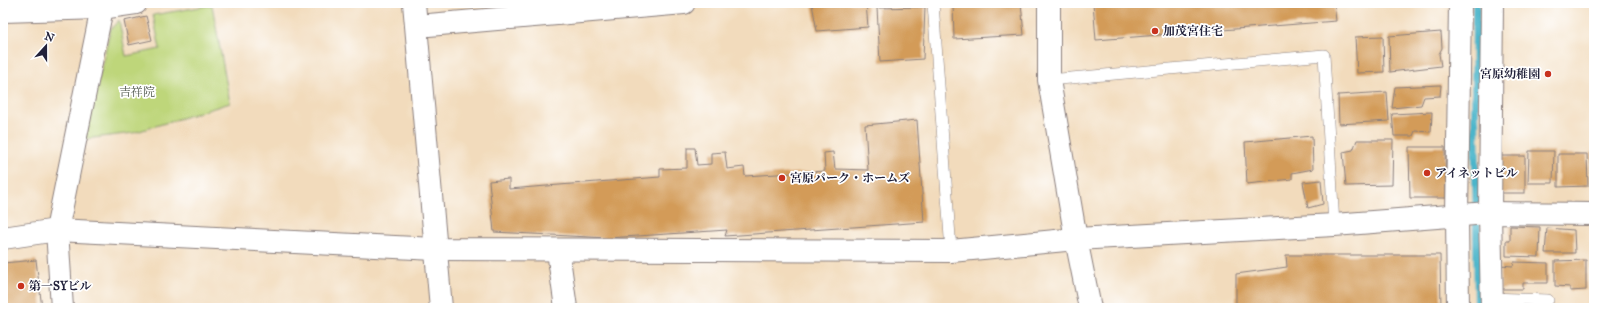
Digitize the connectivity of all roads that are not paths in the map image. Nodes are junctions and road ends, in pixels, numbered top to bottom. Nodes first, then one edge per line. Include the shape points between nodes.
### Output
1 (136, 3) edge
2 (414, 3) edge
3 (684, 3) edge
4 (933, 3) edge
5 (1049, 3) edge
6 (1460, 3) edge
7 (1492, 3) edge
8 (102, 6) edge
9 (558, 8) edge
10 (3, 11) edge
11 (417, 26) junction
12 (1049, 80) junction
13 (1489, 213) junction
14 (1458, 214) junction
15 (1594, 214) edge
16 (1334, 225) junction
17 (57, 230) junction
18 (3, 238) edge
19 (1076, 239) junction
20 (435, 249) junction
21 (558, 251) junction
22 (951, 251) junction
23 (1548, 300) dead end
24 (1491, 303) edge
25 (62, 308) edge
26 (441, 308) edge
27 (566, 308) edge
28 (1090, 308) edge
29 (1458, 308) edge

1 - 8 street
2 - 11 street
3 - 9 street
4 - 22 lane
5 - 12 street
6 - 14 street
7 - 13 street
8 - 10 street
8 - 17 street
9 - 11 street
11 - 20 street
12 - 16 lane via 1324,55
12 - 19 street
13 - 14 street
13 - 15 street
13 - 24 street
14 - 16 street
14 - 29 street
16 - 19 street
17 - 18 street
17 - 20 street
17 - 25 street
19 - 22 street
19 - 28 street
20 - 21 street
20 - 26 street
21 - 22 street
21 - 27 street
23 - 24 lane

